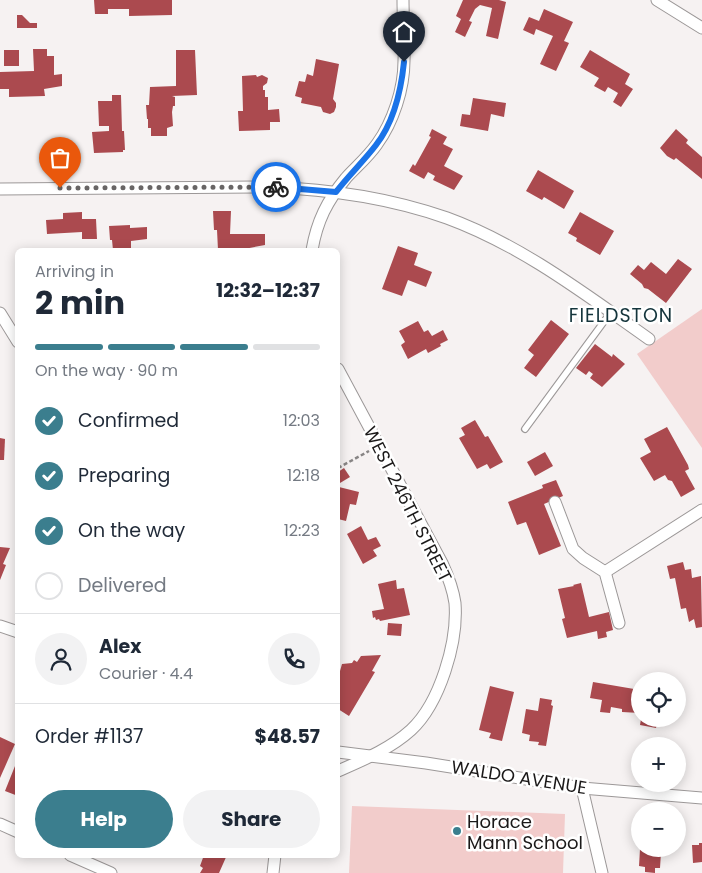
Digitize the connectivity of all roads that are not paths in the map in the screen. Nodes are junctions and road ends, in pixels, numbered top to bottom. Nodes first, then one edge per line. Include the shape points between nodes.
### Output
1 (403, 0) edge
2 (657, 0) edge
3 (702, 28) edge
4 (0, 189) edge
5 (336, 192) junction
6 (312, 248) edge
7 (611, 312) junction
8 (0, 313) edge
9 (15, 337) edge
10 (649, 339) dead end
11 (340, 373) edge
12 (525, 429) dead end
13 (555, 502) dead end
14 (702, 510) edge
15 (605, 572) junction
16 (619, 623) dead end
17 (0, 626) edge
18 (15, 627) edge
19 (340, 752) edge
20 (369, 756) junction
21 (340, 770) edge
22 (582, 788) junction
23 (702, 798) edge
24 (0, 824) edge
25 (15, 831) edge
26 (77, 858) edge
27 (276, 858) edge
28 (111, 873) edge
29 (273, 873) edge
30 (602, 873) edge

1 - 5 street via 404,62 397,101 378,143
2 - 3 street
4 - 5 street via 268,187
5 - 6 street via 324,208
5 - 7 street via 413,207 475,230 511,247
7 - 10 street
7 - 12 lane
8 - 9 street
11 - 20 street, WEST 246TH STREET via 450,582 455,602 455,622 446,666 426,714 395,742
13 - 15 street via 573,549
14 - 15 street
15 - 16 street
17 - 18 street
19 - 20 street, WALDO AVENUE
20 - 21 street, WEST 246TH STREET
20 - 22 street, WALDO AVENUE
22 - 23 street, WALDO AVENUE
22 - 30 street
24 - 25 street
26 - 28 street
27 - 29 street

